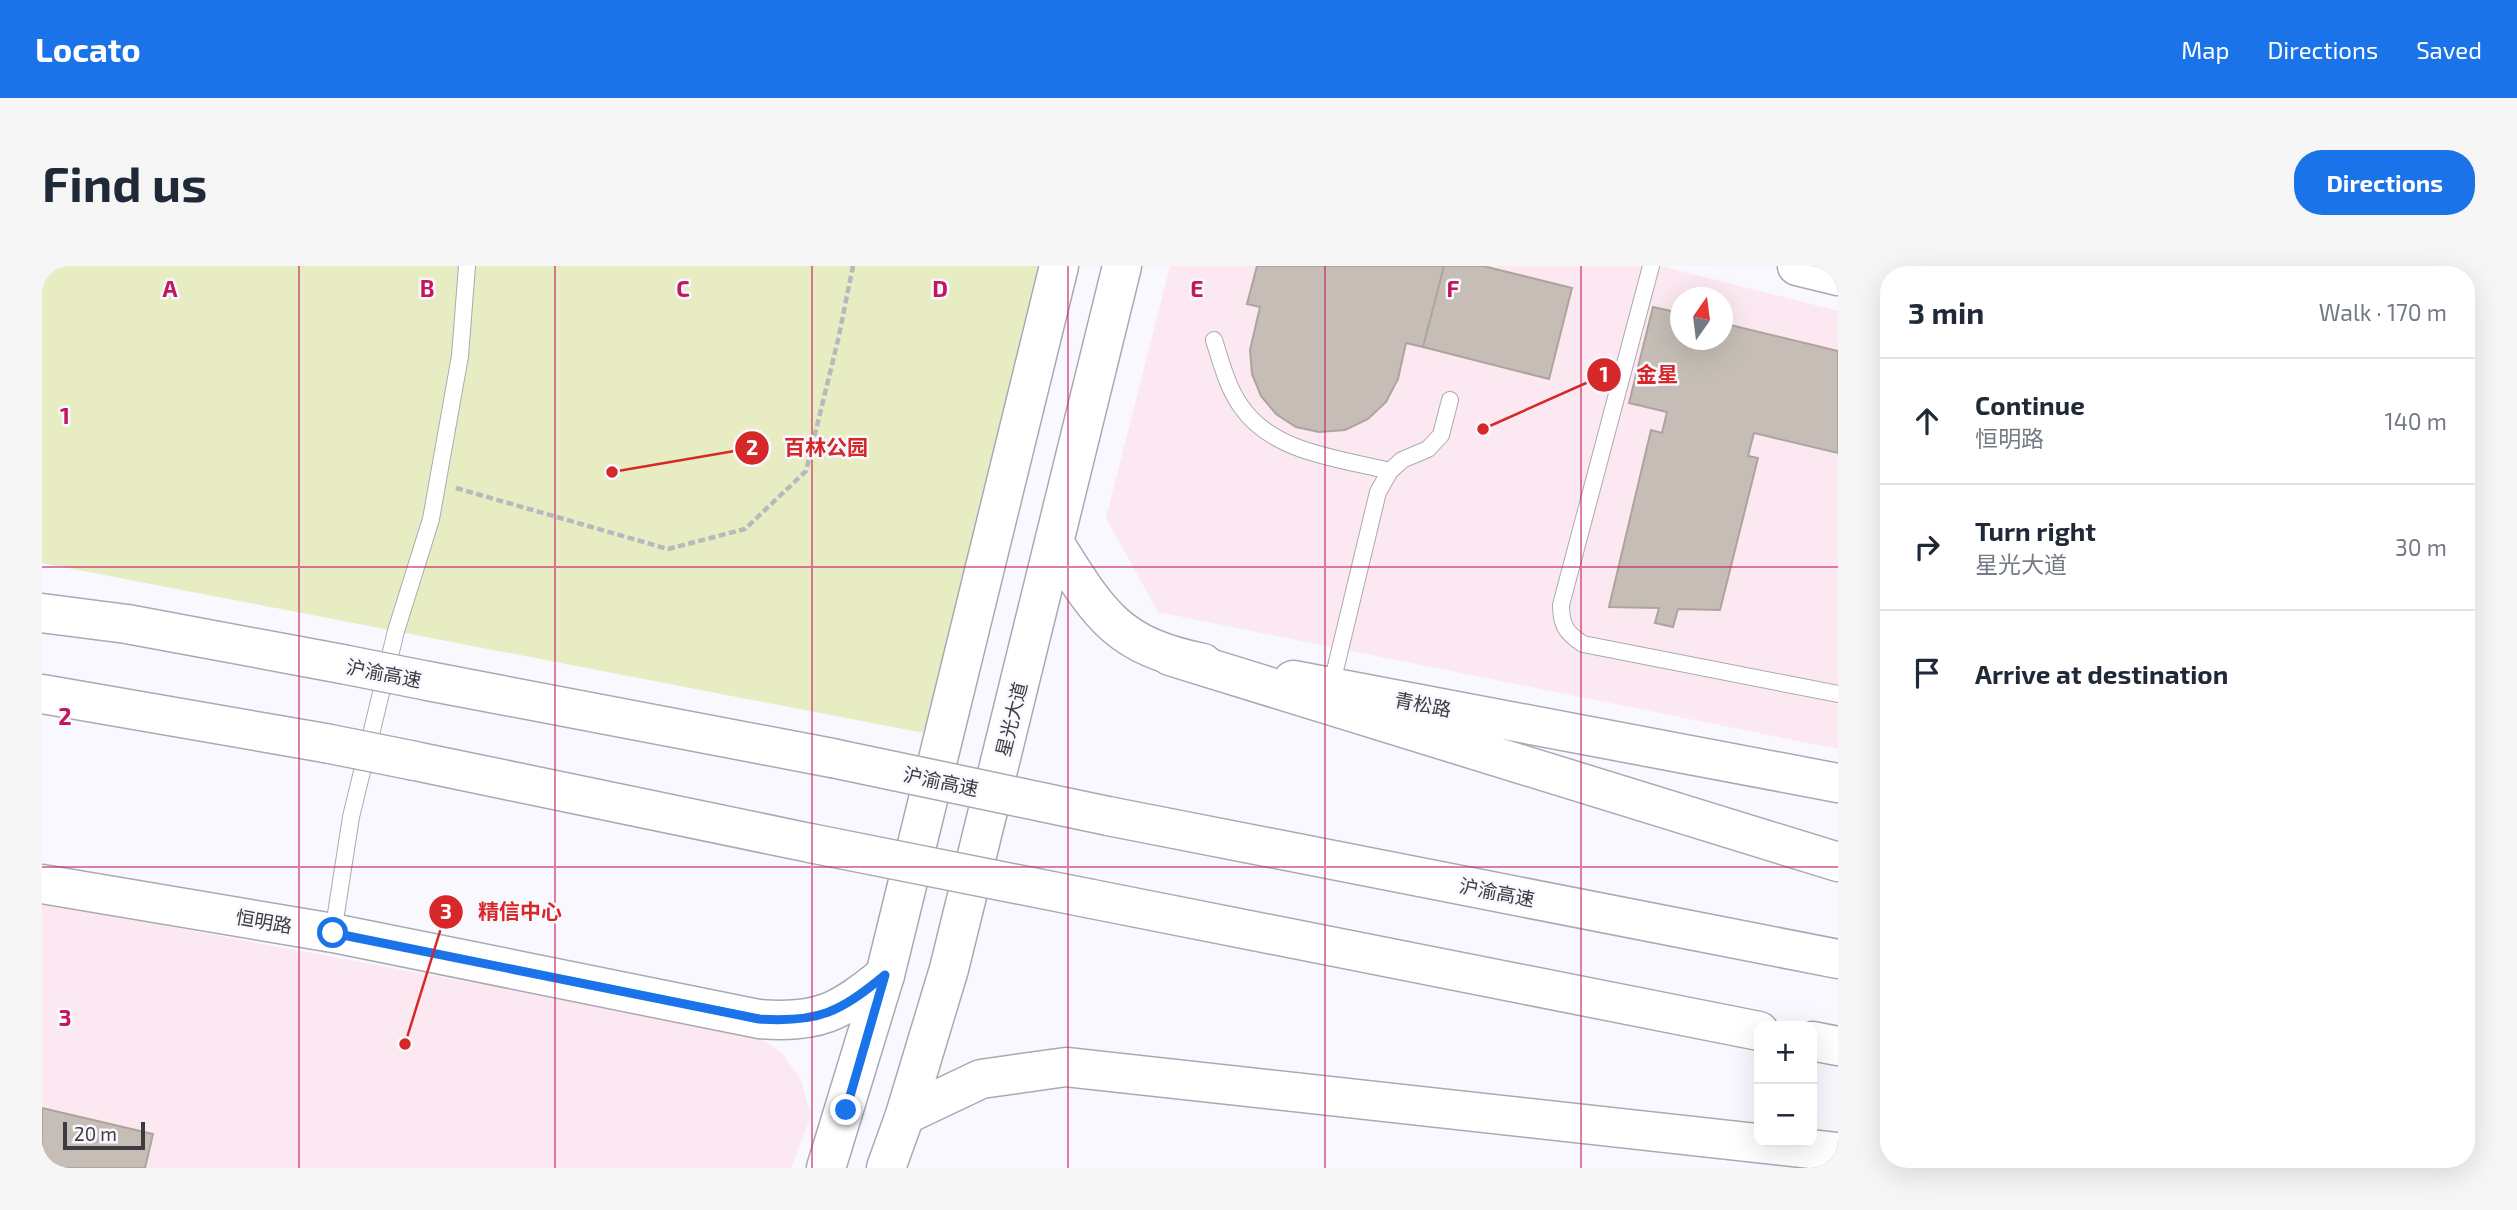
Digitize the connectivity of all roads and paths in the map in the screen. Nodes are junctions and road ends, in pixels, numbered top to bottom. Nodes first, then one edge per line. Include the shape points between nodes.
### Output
1 (467, 266) edge
2 (853, 266) edge
3 (1059, 266) edge
4 (1122, 266) edge
5 (1651, 266) edge
6 (1797, 266) edge
7 (1838, 276) edge
8 (1214, 340) dead end
9 (1450, 400) dead end
10 (1390, 471) junction
11 (437, 483) junction
12 (1055, 544) junction
13 (42, 613) edge
14 (1171, 656) junction
15 (1331, 687) junction
16 (42, 694) edge
17 (1838, 694) edge
18 (1838, 783) edge
19 (1838, 862) edge
20 (42, 884) edge
21 (333, 933) junction
22 (1838, 959) edge
23 (885, 975) junction
24 (1754, 1030) edge
25 (1817, 1042) edge
26 (1838, 1046) edge
27 (905, 1115) junction
28 (1838, 1152) edge
29 (826, 1168) edge
30 (886, 1168) edge

1 - 11 lane via 460,356
2 - 11 path via 806,471 745,529 668,549
3 - 23 main road
4 - 12 main road, 星光大道
5 - 17 lane via 1561,605 1561,621 1569,635 1583,644
6 - 7 main road
8 - 10 lane via 1239,405 1259,427 1295,448
9 - 10 lane via 1441,435 1428,449 1402,460
10 - 15 lane via 1378,492
11 - 21 lane via 351,817
12 - 14 main road, 青松路 via 1094,606 1123,633
12 - 27 main road, 星光大道 via 949,969
13 - 22 main road, 沪渝高速, bridge via 127,624 832,758
14 - 15 main road, 青松路
14 - 19 main road
15 - 18 main road, 青松路
16 - 24 main road, bridge via 325,743
20 - 21 main road, 恒明路
21 - 23 main road, 恒明路 via 759,1019 789,1021 821,1015 850,1004
23 - 29 main road
25 - 26 main road
27 - 28 main road via 981,1079 1066,1067
27 - 30 main road, 星光大道

